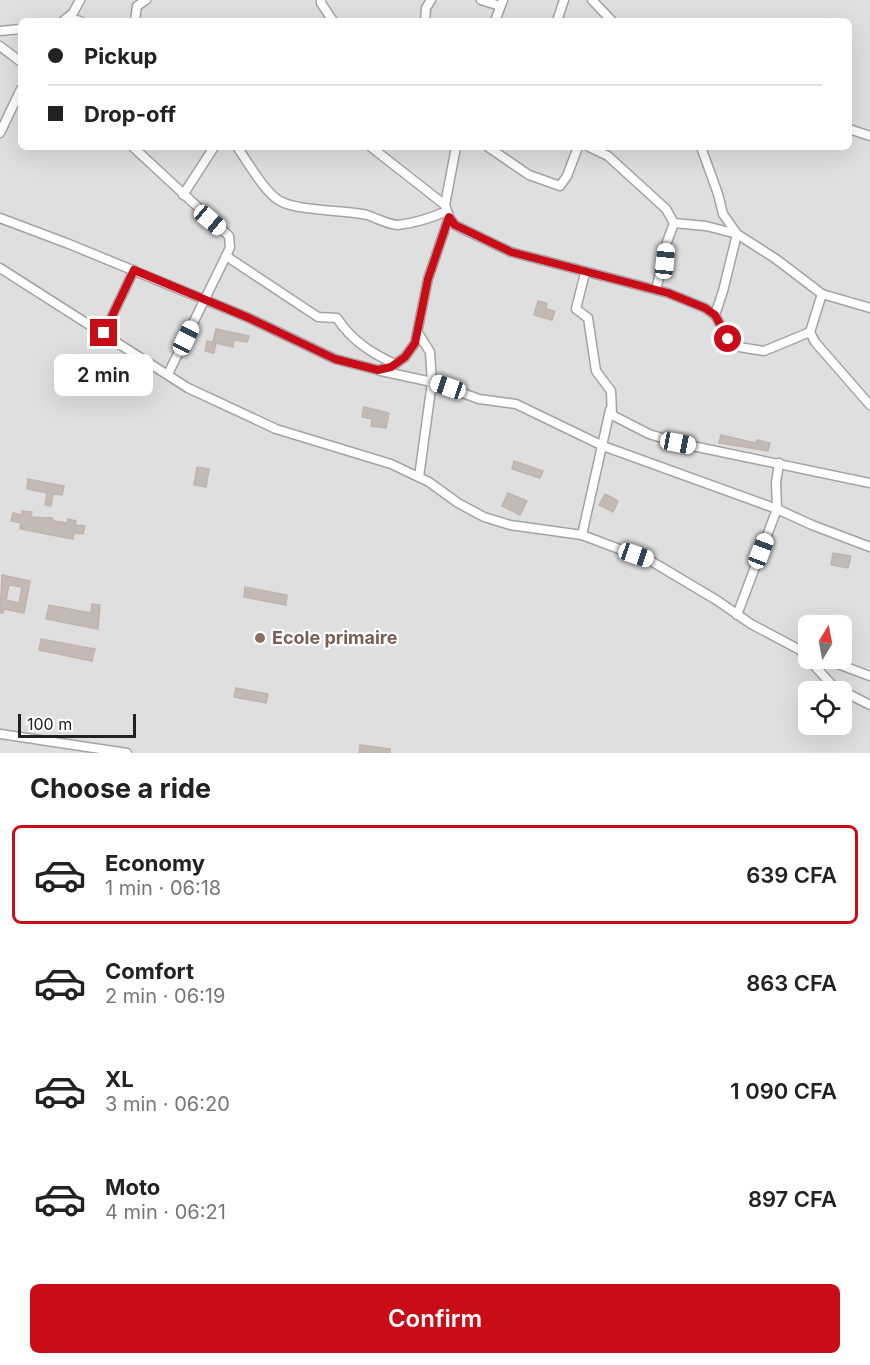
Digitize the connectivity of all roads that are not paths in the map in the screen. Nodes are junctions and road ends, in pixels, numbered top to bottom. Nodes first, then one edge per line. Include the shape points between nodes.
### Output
1 (80, 0) edge
2 (146, 0) edge
3 (321, 0) edge
4 (431, 0) edge
5 (481, 0) edge
6 (564, 0) edge
7 (592, 0) edge
8 (502, 3) edge
9 (66, 18) edge
10 (135, 18) edge
11 (331, 18) edge
12 (424, 18) edge
13 (496, 18) edge
14 (558, 18) edge
15 (609, 18) edge
16 (18, 29) edge
17 (0, 31) edge
18 (0, 46) edge
19 (18, 60) edge
20 (18, 95) edge
21 (852, 130) edge
22 (0, 132) edge
23 (870, 136) edge
24 (139, 150) edge
25 (212, 150) edge
26 (239, 150) edge
27 (375, 150) edge
28 (456, 150) edge
29 (492, 150) edge
30 (577, 150) edge
31 (596, 150) edge
32 (702, 150) edge
33 (183, 195) junction
34 (447, 211) junction
35 (0, 218) edge
36 (674, 223) junction
37 (737, 234) junction
38 (226, 256) junction
39 (0, 268) edge
40 (134, 270) junction
41 (585, 273) junction
42 (656, 290) junction
43 (822, 294) junction
44 (203, 301) junction
45 (870, 309) edge
46 (715, 315) junction
47 (810, 332) junction
48 (104, 333) junction
49 (418, 333) junction
50 (395, 364) junction
51 (378, 370) junction
52 (168, 374) junction
53 (432, 382) junction
54 (870, 405) edge
55 (610, 410) junction
56 (603, 446) junction
57 (779, 463) junction
58 (419, 477) junction
59 (870, 483) edge
60 (777, 509) junction
61 (582, 535) junction
62 (870, 547) edge
63 (737, 615) junction
64 (798, 649) edge
65 (818, 669) edge
66 (851, 669) edge
67 (870, 676) edge
68 (870, 705) edge
69 (0, 734) edge
70 (90, 750) edge
71 (127, 753) edge

1 - 9 street
2 - 10 street via 137,6
3 - 11 street
4 - 12 street
5 - 8 street
6 - 14 street
7 - 15 street
8 - 13 street
16 - 17 street
18 - 19 street
20 - 22 street
21 - 23 street
24 - 33 street
25 - 33 street
26 - 34 street via 272,194 280,202 296,207 339,210 395,225 424,221
27 - 34 street
28 - 34 street
29 - 30 street via 529,175 560,186
31 - 36 street via 608,156 666,209
32 - 37 street via 723,214
33 - 38 street via 229,236
34 - 41 street via 455,225 511,252
34 - 49 street
35 - 40 street
36 - 37 street
36 - 42 street
37 - 43 street
37 - 46 street
38 - 44 street
38 - 50 street via 318,317 337,318 355,340
39 - 48 street
40 - 44 street
40 - 48 street
41 - 42 street
41 - 55 street via 576,309 588,318 596,371 611,391
42 - 46 street
43 - 45 street
43 - 47 street
44 - 51 street via 335,359
44 - 52 street
46 - 47 street via 728,339 752,350 764,351
47 - 54 street
48 - 52 street
49 - 50 street via 410,350
49 - 53 street via 430,352
50 - 51 street
51 - 53 street
52 - 58 street via 188,388 276,429 391,464
53 - 56 street via 479,399 516,405
53 - 58 street
55 - 56 street
55 - 57 street via 615,418 649,434
56 - 60 street
56 - 61 street
57 - 59 street
57 - 60 street
58 - 61 street via 484,517 510,525
60 - 62 street
60 - 63 street
61 - 63 street via 651,561
63 - 64 street
65 - 68 street via 833,686
66 - 67 street
69 - 70 street
70 - 71 street

